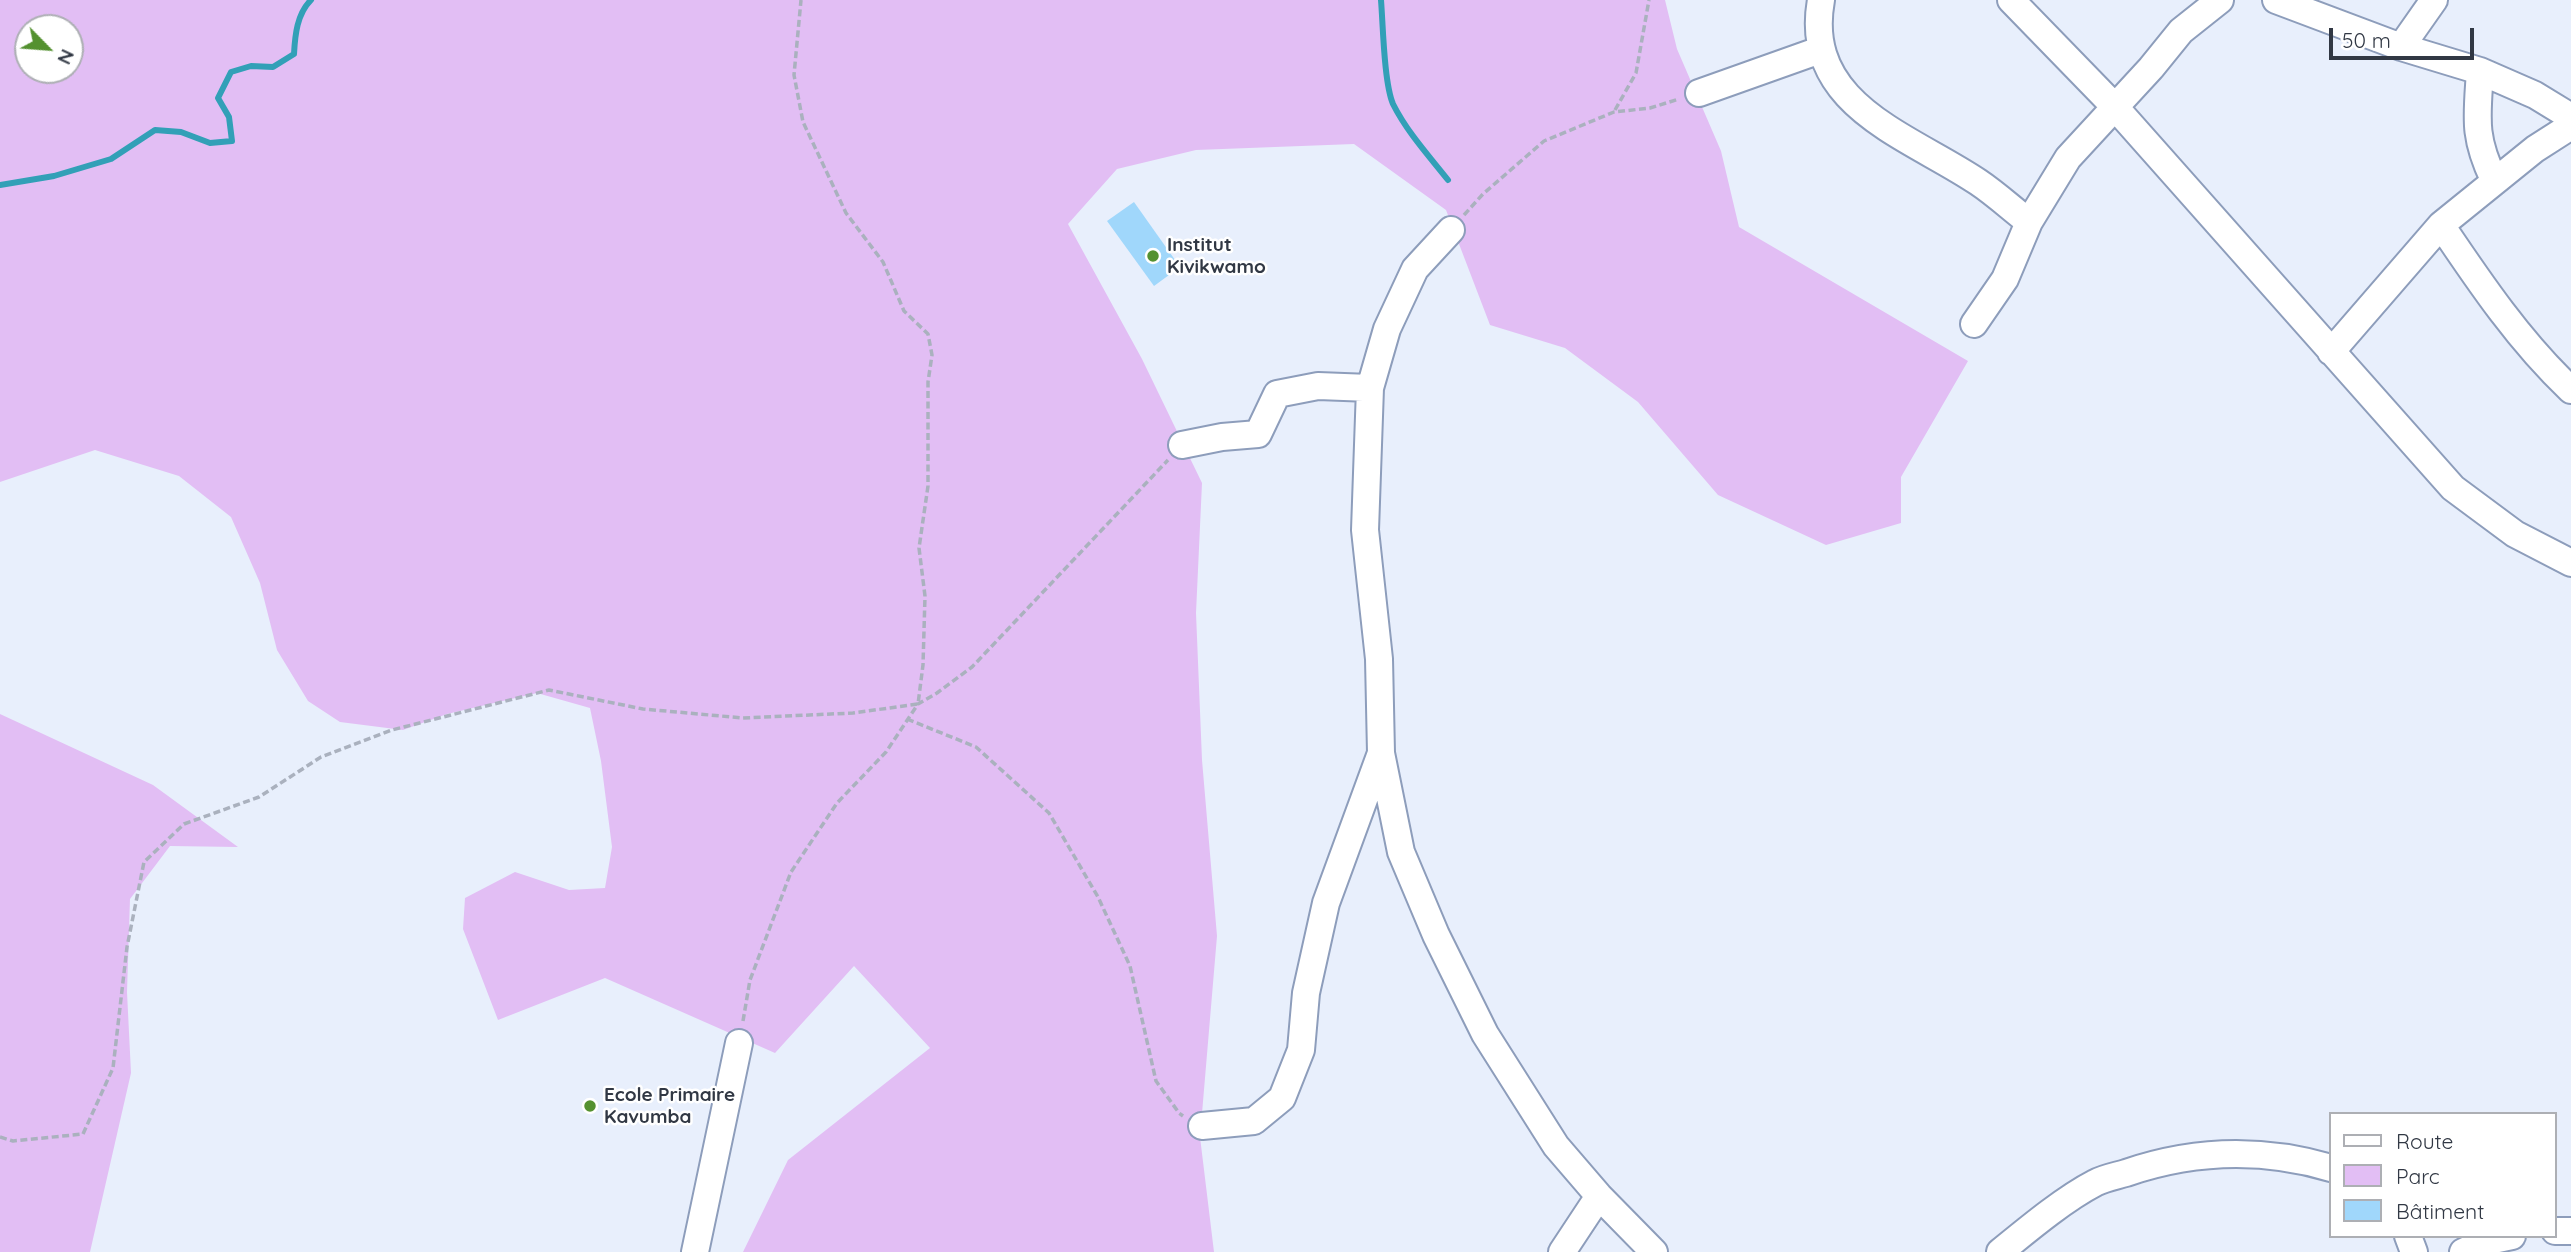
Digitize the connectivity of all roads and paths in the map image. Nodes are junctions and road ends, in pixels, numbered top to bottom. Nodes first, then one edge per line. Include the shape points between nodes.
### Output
1 (1649, 0) edge
2 (1821, 0) edge
3 (2011, 0) edge
4 (2220, 0) edge
5 (2276, 0) edge
6 (2434, 0) edge
7 (800, 1) edge
8 (2402, 47) junction
9 (1819, 50) junction
10 (2480, 71) junction
11 (1699, 93) joint
12 (2114, 106) junction
13 (1614, 111) junction
14 (2571, 117) edge
15 (2571, 126) edge
16 (2494, 180) junction
17 (2029, 222) junction
18 (2441, 225) junction
19 (1451, 230) joint
20 (1974, 324) dead end
21 (2331, 352) junction
22 (1370, 388) junction
23 (2571, 390) edge
24 (1182, 445) joint
25 (2571, 563) edge
26 (918, 704) junction
27 (907, 719) junction
28 (1381, 753) junction
29 (739, 1043) joint
30 (1202, 1126) joint
31 (0, 1137) edge
32 (2330, 1168) edge
33 (1599, 1196) junction
34 (2503, 1238) edge
35 (695, 1252) edge
36 (1562, 1252) edge
37 (1654, 1252) edge
38 (2000, 1252) edge
39 (2463, 1252) edge

1 - 13 path via 1636,73
2 - 9 street
3 - 12 street
4 - 12 street via 2181,30
5 - 8 street
6 - 8 street
7 - 26 path via 794,75 803,122 846,213 883,262 904,311 928,334 932,355 928,485 919,548 925,596
8 - 10 street
9 - 11 street
9 - 17 street via 1831,77 1850,102 1980,183
10 - 14 street
10 - 16 street via 2477,127 2480,148
11 - 13 path via 1650,108
12 - 17 street via 2068,158
12 - 21 street
13 - 19 path via 1544,141 1483,194
15 - 16 street
16 - 18 street
17 - 20 street via 2005,279
18 - 21 street
18 - 23 street via 2491,299
19 - 22 street via 1415,269 1387,329
21 - 25 street via 2453,488 2515,534
22 - 24 street via 1318,386 1277,394 1258,434
22 - 28 street via 1365,530 1379,659
24 - 26 path via 972,667
26 - 27 path
26 - 31 path via 743,719 643,709 549,690 392,730 321,757 259,797 184,824 145,862 127,947 113,1068 83,1134 13,1141
27 - 29 path via 886,752 837,803 790,873 750,980
27 - 30 path via 976,747 1049,813 1098,897 1130,967 1156,1081 1179,1113
28 - 30 street via 1326,903 1306,993 1301,1050 1282,1097 1254,1121
28 - 33 street via 1401,852 1436,935 1485,1034 1556,1146
29 - 35 street
32 - 38 street via 2302,1159 2220,1153 2151,1164 2095,1183
33 - 36 street
33 - 37 street
34 - 39 street

